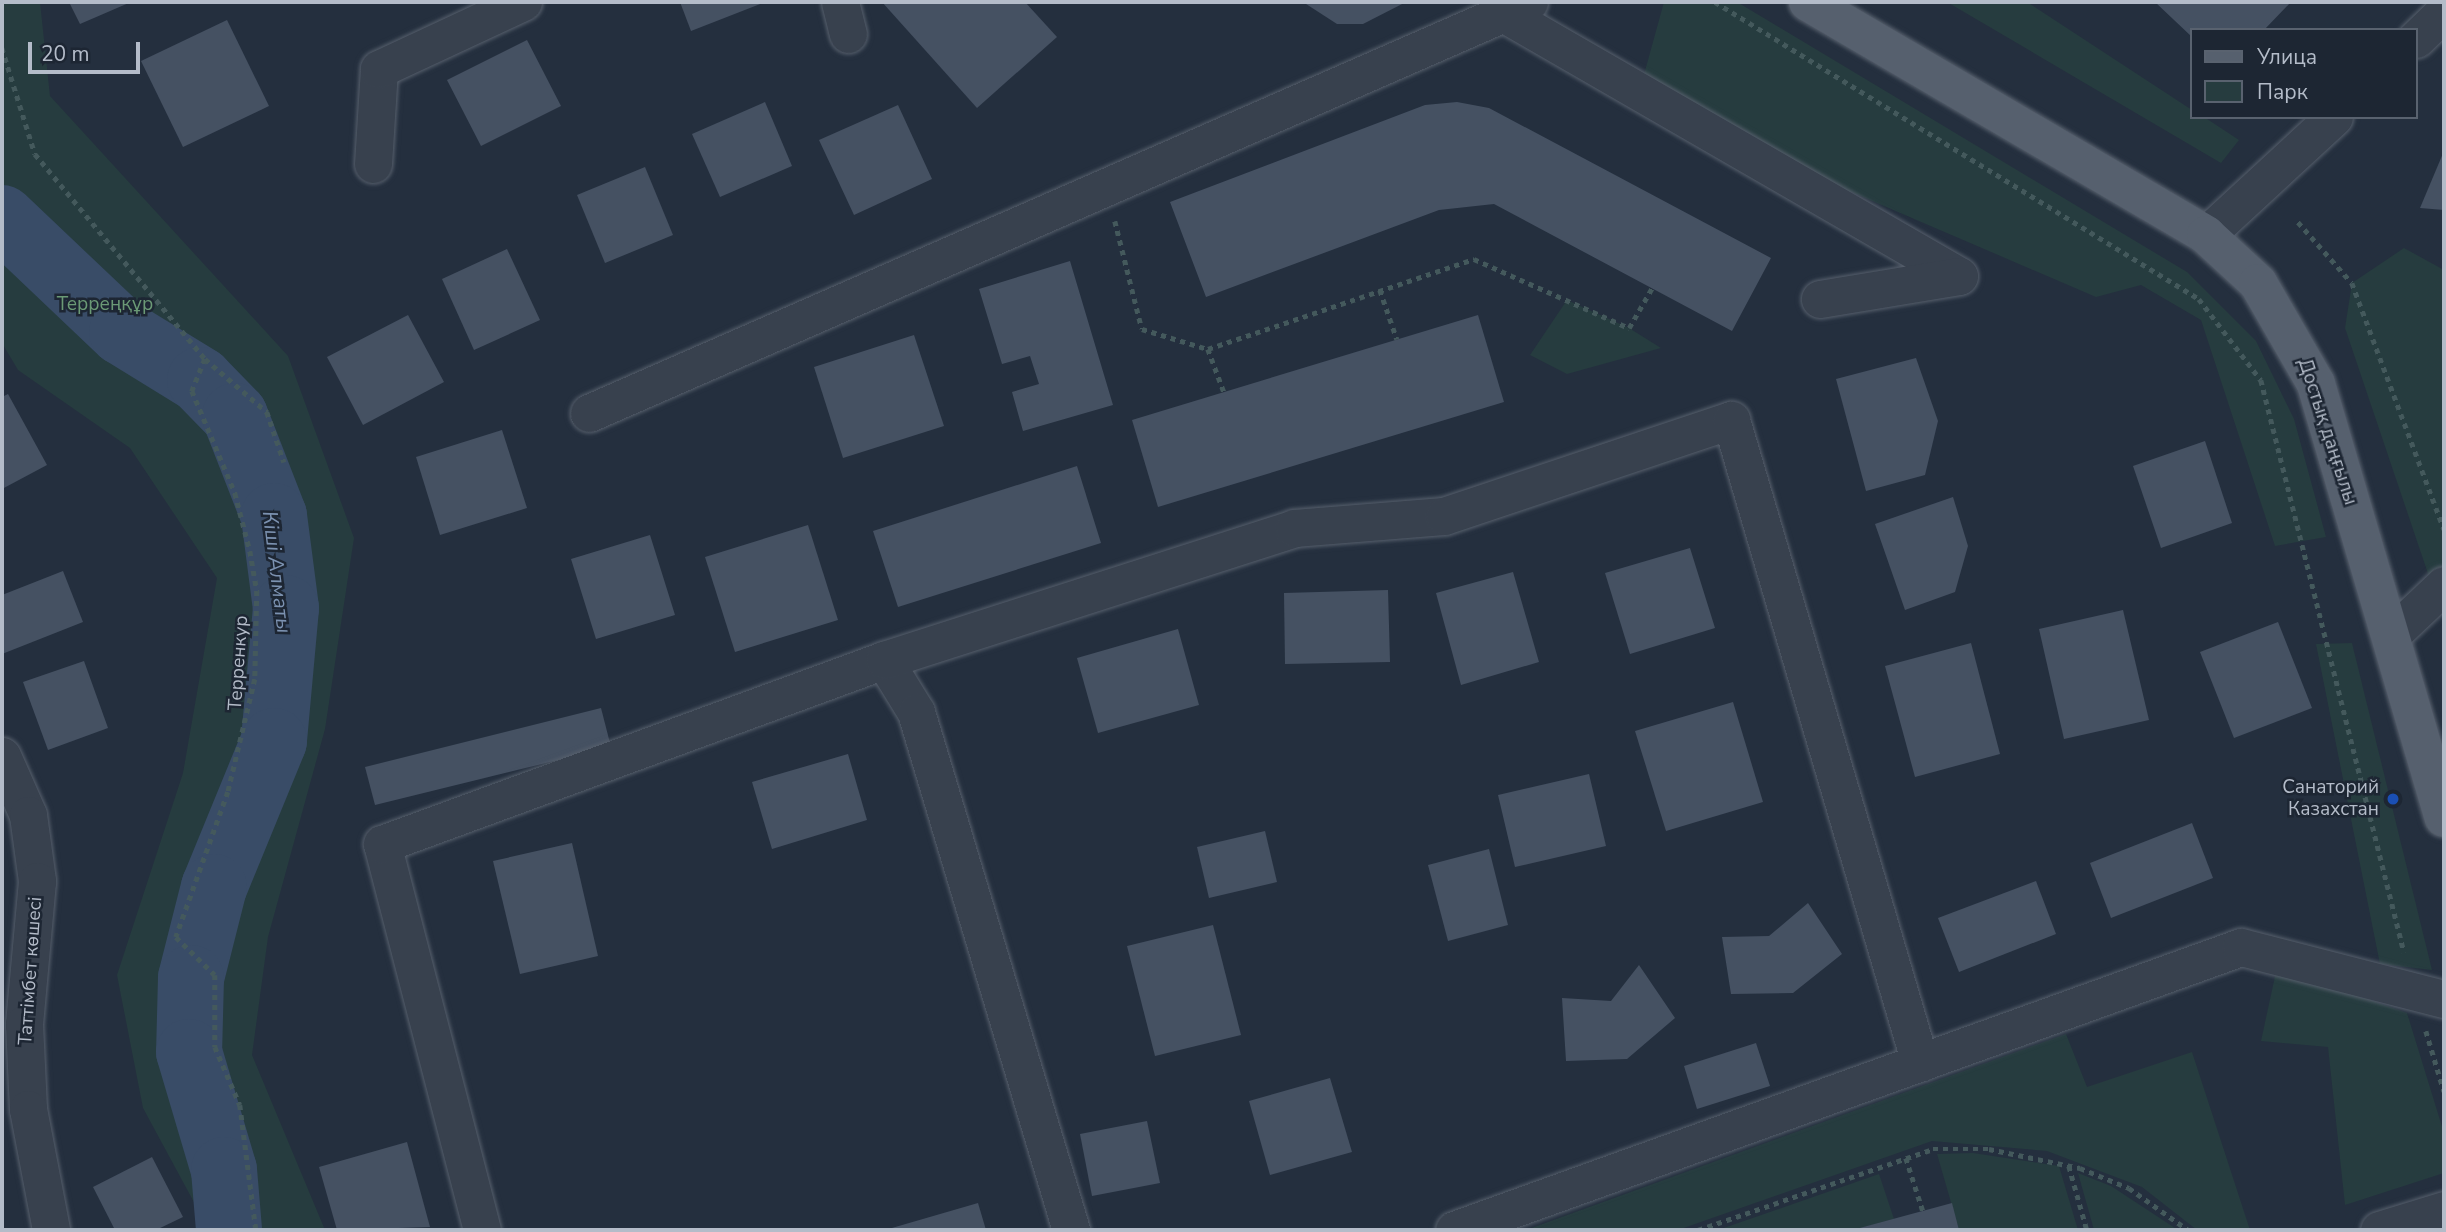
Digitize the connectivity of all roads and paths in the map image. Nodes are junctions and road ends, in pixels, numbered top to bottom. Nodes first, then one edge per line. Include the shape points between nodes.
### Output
1 (523, 2) edge
2 (1715, 2) edge
3 (1808, 2) edge
4 (1516, 8) edge
5 (2444, 12) edge
6 (2418, 36) edge
7 (2, 48) edge
8 (2332, 119) edge
9 (373, 164) dead end
10 (1106, 187) junction
11 (2298, 222) dead end
12 (2206, 235) junction
13 (1653, 288) dead end
14 (1380, 290) junction
15 (1820, 299) dead end
16 (1397, 340) dead end
17 (1208, 349) junction
18 (205, 359) junction
19 (1224, 392) dead end
20 (589, 413) dead end
21 (284, 462) dead end
22 (2444, 529) edge
23 (2444, 585) edge
24 (2390, 636) junction
25 (884, 660) junction
26 (2, 757) edge
27 (2444, 818) edge
28 (2429, 995) edge
29 (1920, 1063) junction
30 (2444, 1091) edge
31 (15, 1113) edge
32 (1906, 1158) junction
33 (2068, 1165) junction
34 (2444, 1210) edge
35 (1923, 1211) dead end
36 (51, 1230) edge
37 (256, 1230) edge
38 (482, 1230) edge
39 (1071, 1230) edge
40 (1454, 1230) edge
41 (1698, 1230) edge
42 (2087, 1230) edge
43 (2188, 1230) edge
44 (2379, 1230) edge

1 - 9 street via 379,69
2 - 28 path via 2199,299 2261,380
3 - 12 main road, Достық даңғылы
4 - 10 street
4 - 15 street via 1959,275
5 - 6 street
7 - 18 path via 35,154
8 - 12 street
10 - 17 path via 1142,329
10 - 20 street
11 - 22 path via 2352,283
12 - 24 main road, Достық даңғылы via 2258,283 2295,338 2316,384
13 - 14 path via 1629,328 1474,259
14 - 16 path
14 - 17 path
17 - 19 path
18 - 21 path via 267,412
18 - 37 path, Терренкур via 192,391 238,504 257,591 257,639 251,713 176,937 215,975 215,1047 240,1104
23 - 24 street
24 - 27 main road, Достық даңғылы
25 - 29 street via 1294,528 1444,516 1731,420
25 - 38 street via 382,844
25 - 39 street via 916,712
26 - 31 street, Таттімбет көшесі via 28,815 37,881
28 - 29 street via 2241,947
28 - 30 path
29 - 40 street
31 - 36 street, Таттімбет көшесі
32 - 33 path via 1933,1149 1989,1149
32 - 35 path
32 - 41 path
33 - 42 path
33 - 43 path via 2129,1188
34 - 44 street

